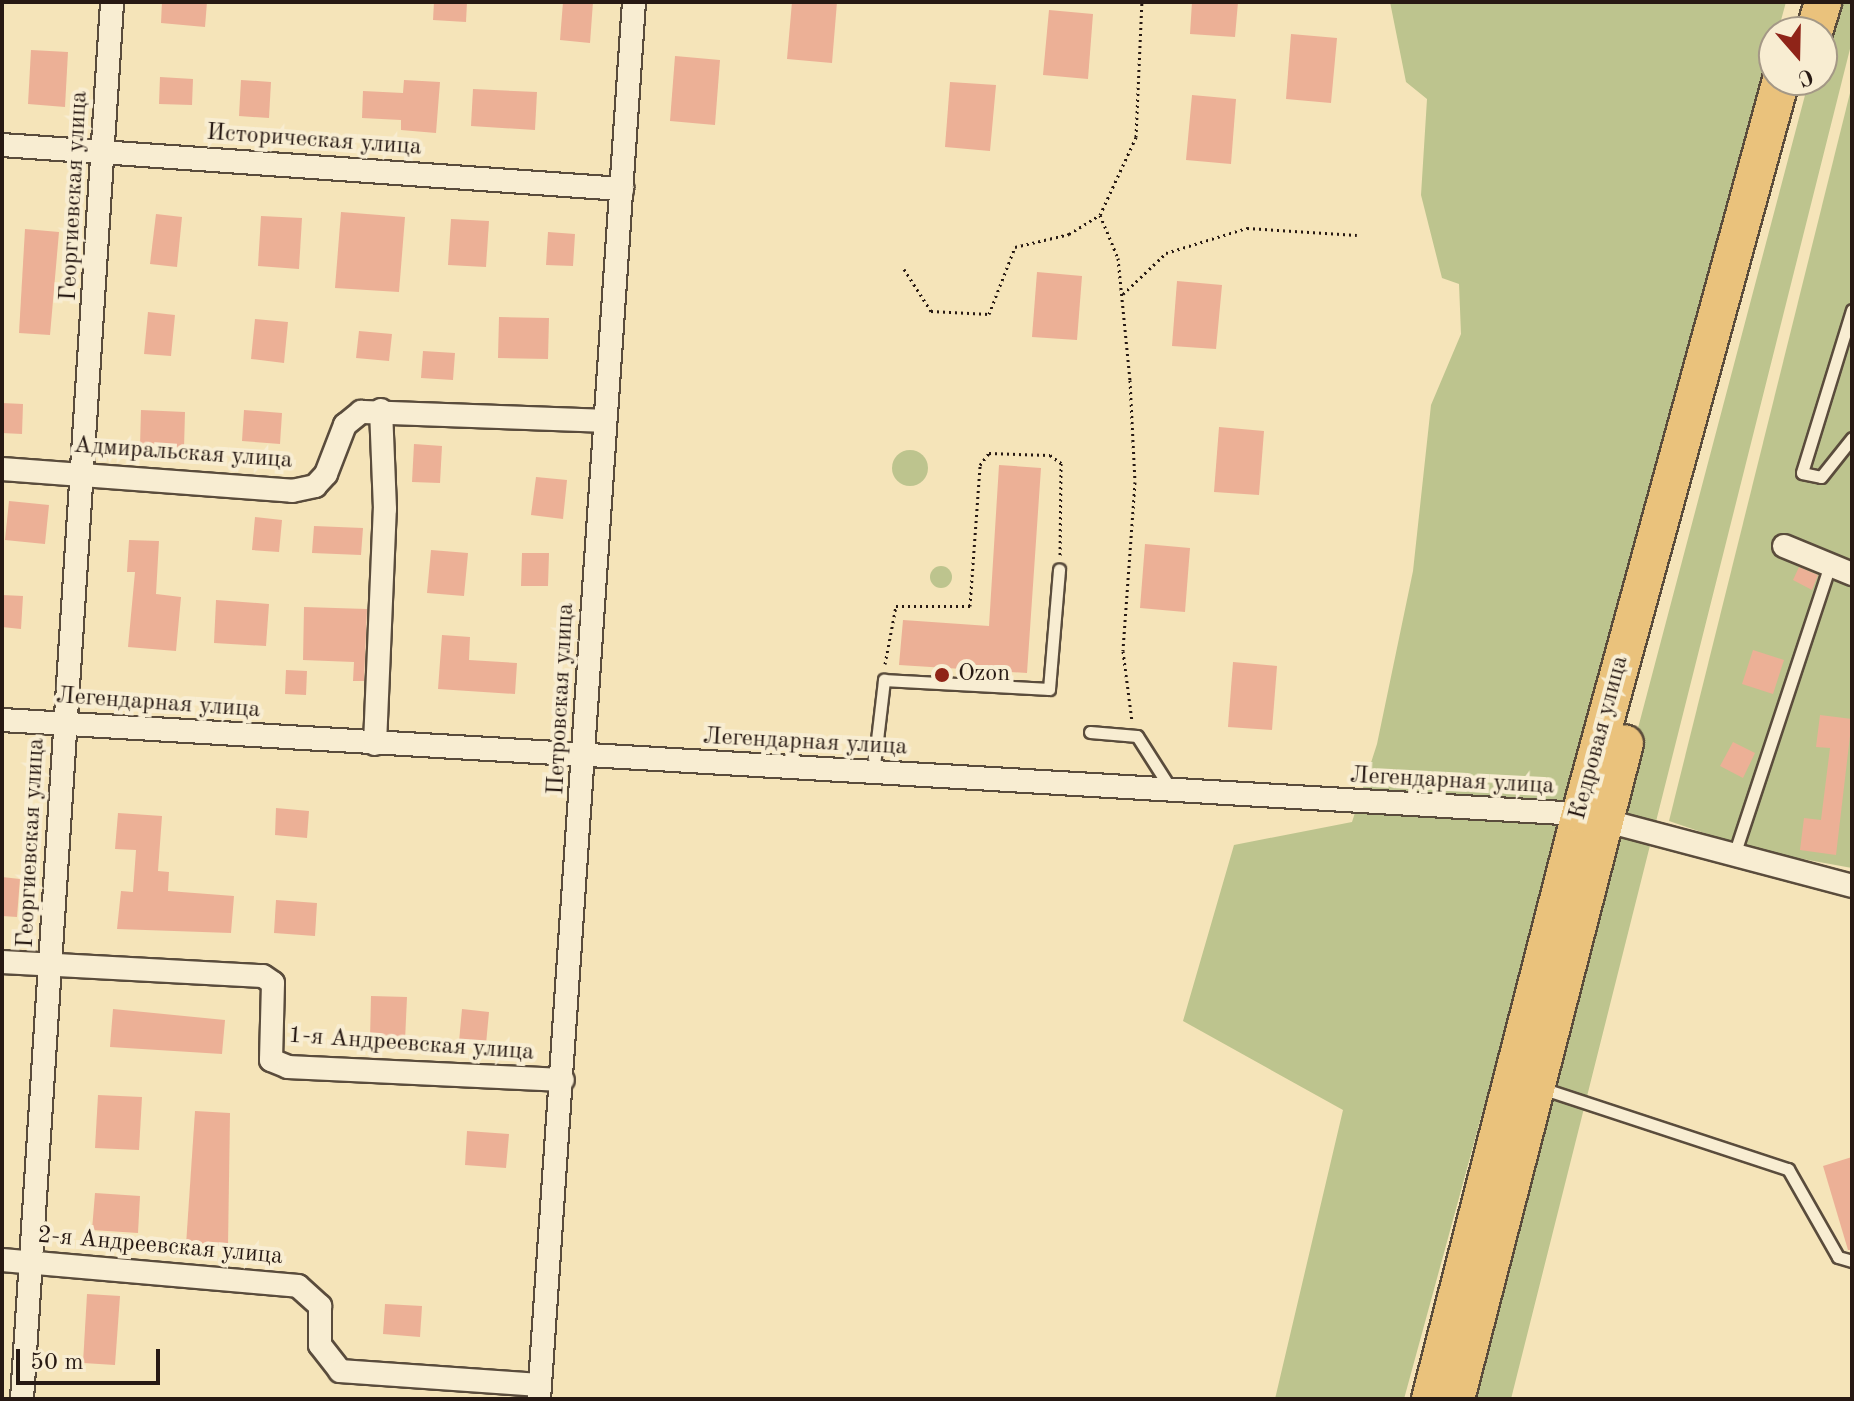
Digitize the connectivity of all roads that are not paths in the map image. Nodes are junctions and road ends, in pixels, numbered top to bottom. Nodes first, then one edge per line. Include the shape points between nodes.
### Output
1 (112, 2) edge
2 (634, 2) edge
3 (1777, 96) edge
4 (1796, 96) edge
5 (2, 145) edge
6 (105, 151) junction
7 (622, 189) junction
8 (1852, 310) edge
9 (381, 410) junction
10 (604, 421) junction
11 (1852, 438) edge
12 (2, 469) edge
13 (84, 473) junction
14 (1784, 546) dead end
15 (1830, 565) junction
16 (1059, 569) road end
17 (1852, 574) edge
18 (2, 720) edge
19 (64, 724) junction
20 (1090, 732) dead end
21 (375, 744) junction
22 (585, 756) junction
23 (873, 774) junction
24 (1172, 792) junction
25 (1592, 815) junction
26 (1733, 860) junction
27 (1852, 886) edge
28 (2, 962) edge
29 (51, 966) junction
30 (563, 1080) junction
31 (1536, 1086) junction
32 (2, 1260) edge
33 (1852, 1261) edge
34 (29, 1262) junction
35 (540, 1392) edge
36 (22, 1399) edge
37 (1430, 1399) edge
38 (1456, 1399) edge

1 - 6 street, Георгиевская улица
2 - 7 street, Петровская улица
3 - 25 main road, Кедровая улица
4 - 25 main road, Кедровая улица
5 - 6 street, Историческая улица
6 - 7 street, Историческая улица
6 - 13 street, Георгиевская улица
7 - 10 street, Петровская улица
8 - 11 lane via 1802,473 1821,477
9 - 10 street, Адмиральская улица
9 - 13 street, Адмиральская улица via 361,412 345,425 315,486 292,491
9 - 21 street via 385,509
10 - 22 street, Петровская улица
12 - 13 street, Адмиральская улица
13 - 19 street, Георгиевская улица
14 - 15 street
15 - 17 street
15 - 26 lane
16 - 23 lane via 1049,689 884,680
18 - 19 street, Легендарная улица
19 - 21 street, Легендарная улица
19 - 29 street, Георгиевская улица
20 - 24 lane via 1137,736
21 - 22 street, Легендарная улица
22 - 23 street, Легендарная улица
22 - 30 street, Петровская улица
23 - 24 street, Легендарная улица
24 - 25 street, Легендарная улица
25 - 26 street, Легендарная улица
25 - 31 main road, Кедровая улица
25 - 37 main road, Кедровая улица
26 - 27 street, Легендарная улица
28 - 29 street, 1-я Андреевская улица
29 - 30 street, 1-я Андреевская улица via 263,976 273,983 271,1060 288,1067
29 - 34 street, Георгиевская улица
30 - 35 street, Петровская улица
31 - 33 lane via 1788,1169 1838,1257
31 - 38 main road, Кедровая улица
32 - 34 street, 2-я Андреевская улица
34 - 35 street, 2-я Андреевская улица via 298,1286 320,1306 320,1345 340,1371
34 - 36 street, Георгиевская улица

